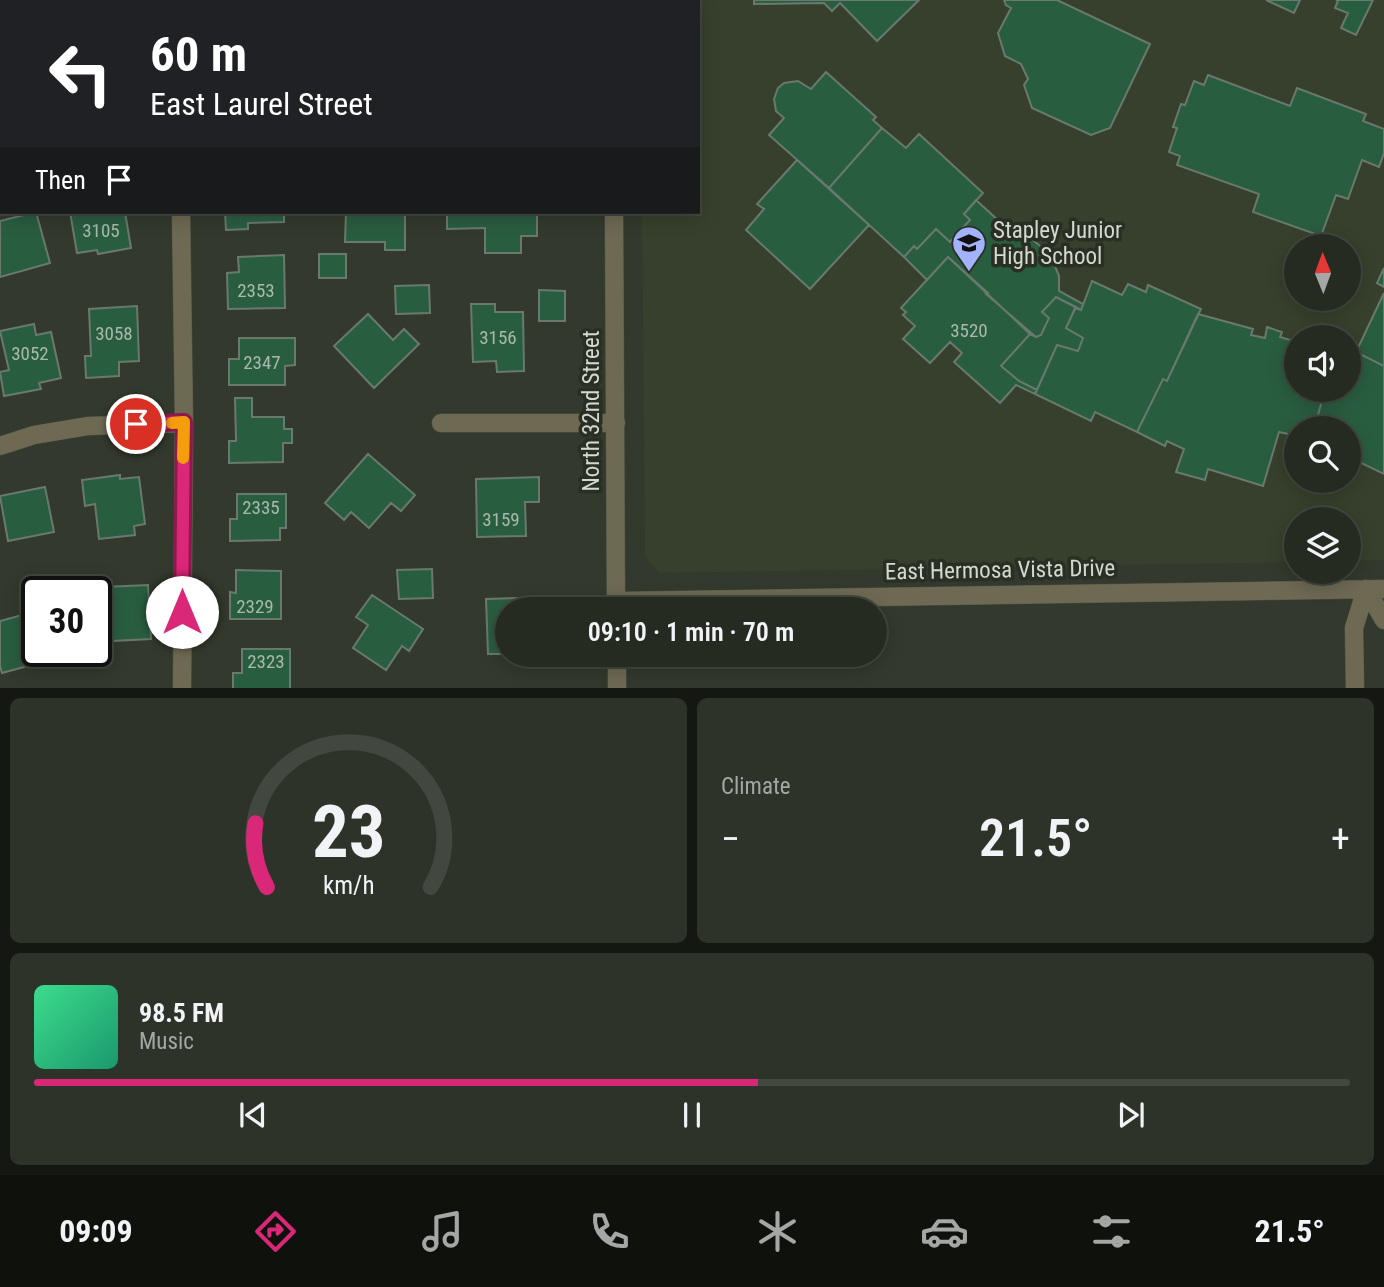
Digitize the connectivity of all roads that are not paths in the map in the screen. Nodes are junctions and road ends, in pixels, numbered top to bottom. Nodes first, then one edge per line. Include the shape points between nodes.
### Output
1 (181, 214) edge
2 (614, 214) edge
3 (184, 422) junction
4 (441, 423) dead end
5 (616, 424) junction
6 (0, 446) edge
7 (1375, 589) edge
8 (616, 597) edge
9 (887, 599) edge
10 (1384, 620) edge
11 (617, 667) edge
12 (181, 688) edge
13 (617, 688) edge
14 (1355, 688) edge

1 - 3 street
2 - 5 street, North 32nd Street
3 - 6 street via 88,426
3 - 12 street
4 - 5 street
5 - 8 street, North 32nd Street
7 - 9 street, East Hermosa Vista Drive
7 - 10 street
7 - 14 street via 1354,628
11 - 13 street

